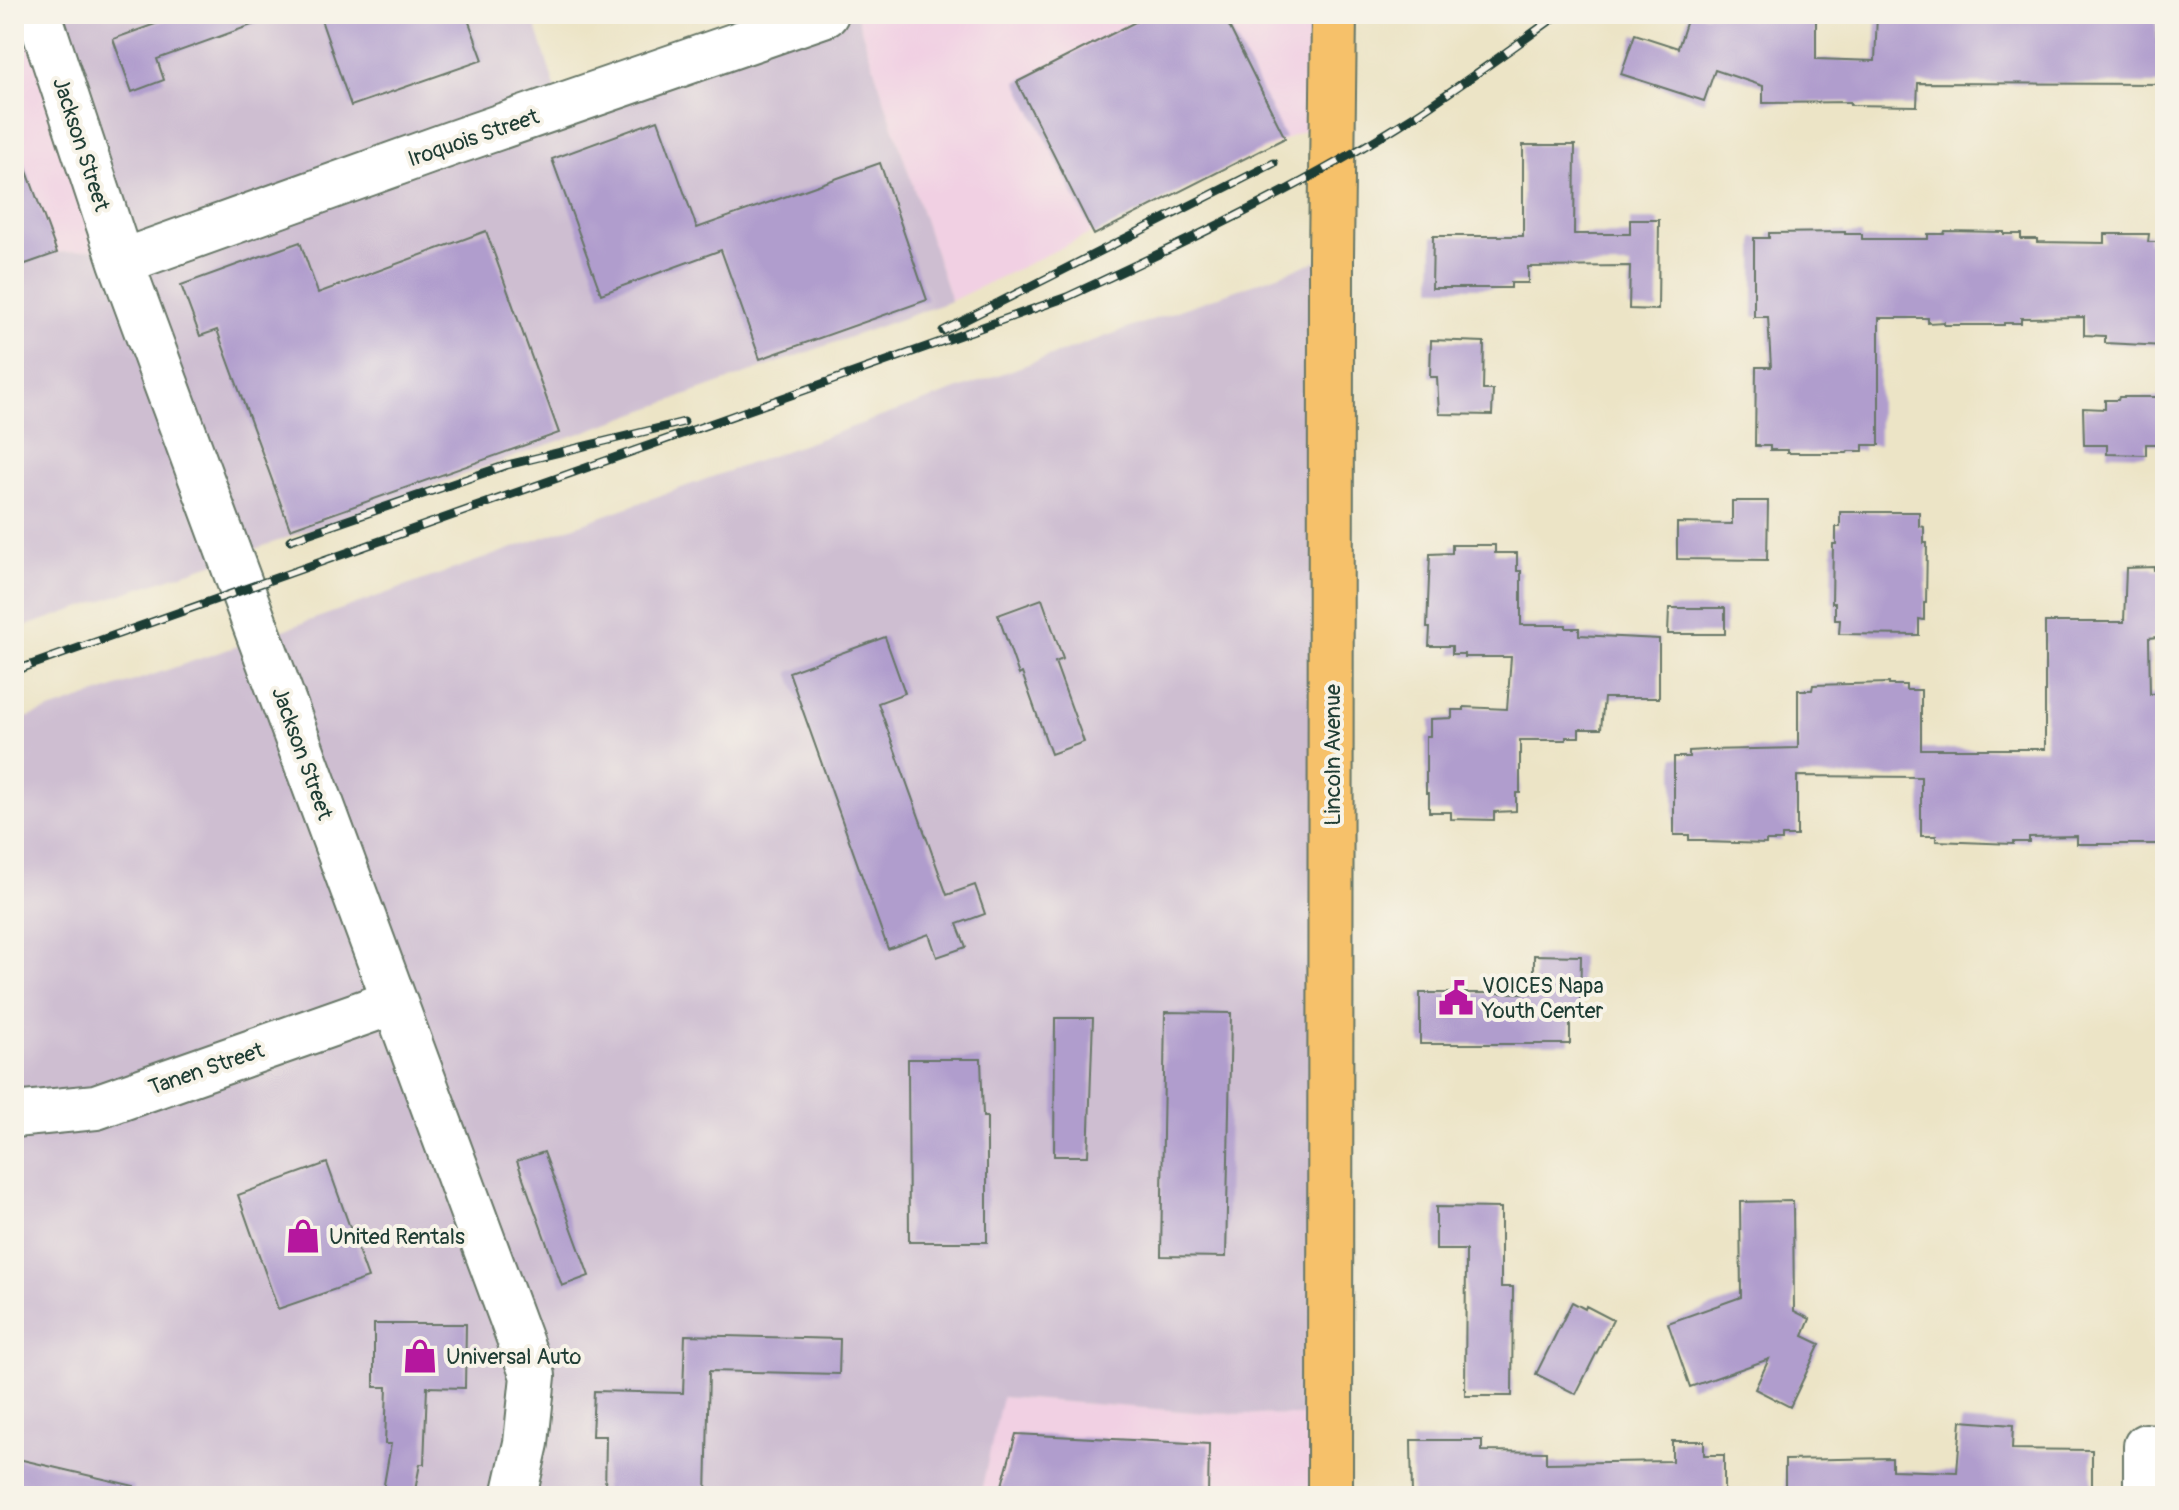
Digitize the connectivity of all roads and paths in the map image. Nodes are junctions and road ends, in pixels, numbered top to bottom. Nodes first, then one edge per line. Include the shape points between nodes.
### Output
1 (39, 14) edge
2 (826, 14) edge
3 (1334, 14) edge
4 (121, 262) junction
5 (394, 1002) junction
6 (14, 1115) edge
7 (2146, 1446) dead end
8 (514, 1496) edge
9 (1330, 1496) edge
10 (2146, 1496) edge

1 - 4 street, Jackson Street
2 - 4 street, Iroquois Street
3 - 9 main road, Lincoln Avenue
4 - 5 street, Jackson Street
5 - 6 street, Tanen Street via 96,1107
5 - 8 street, Jackson Street via 533,1376
7 - 10 street

